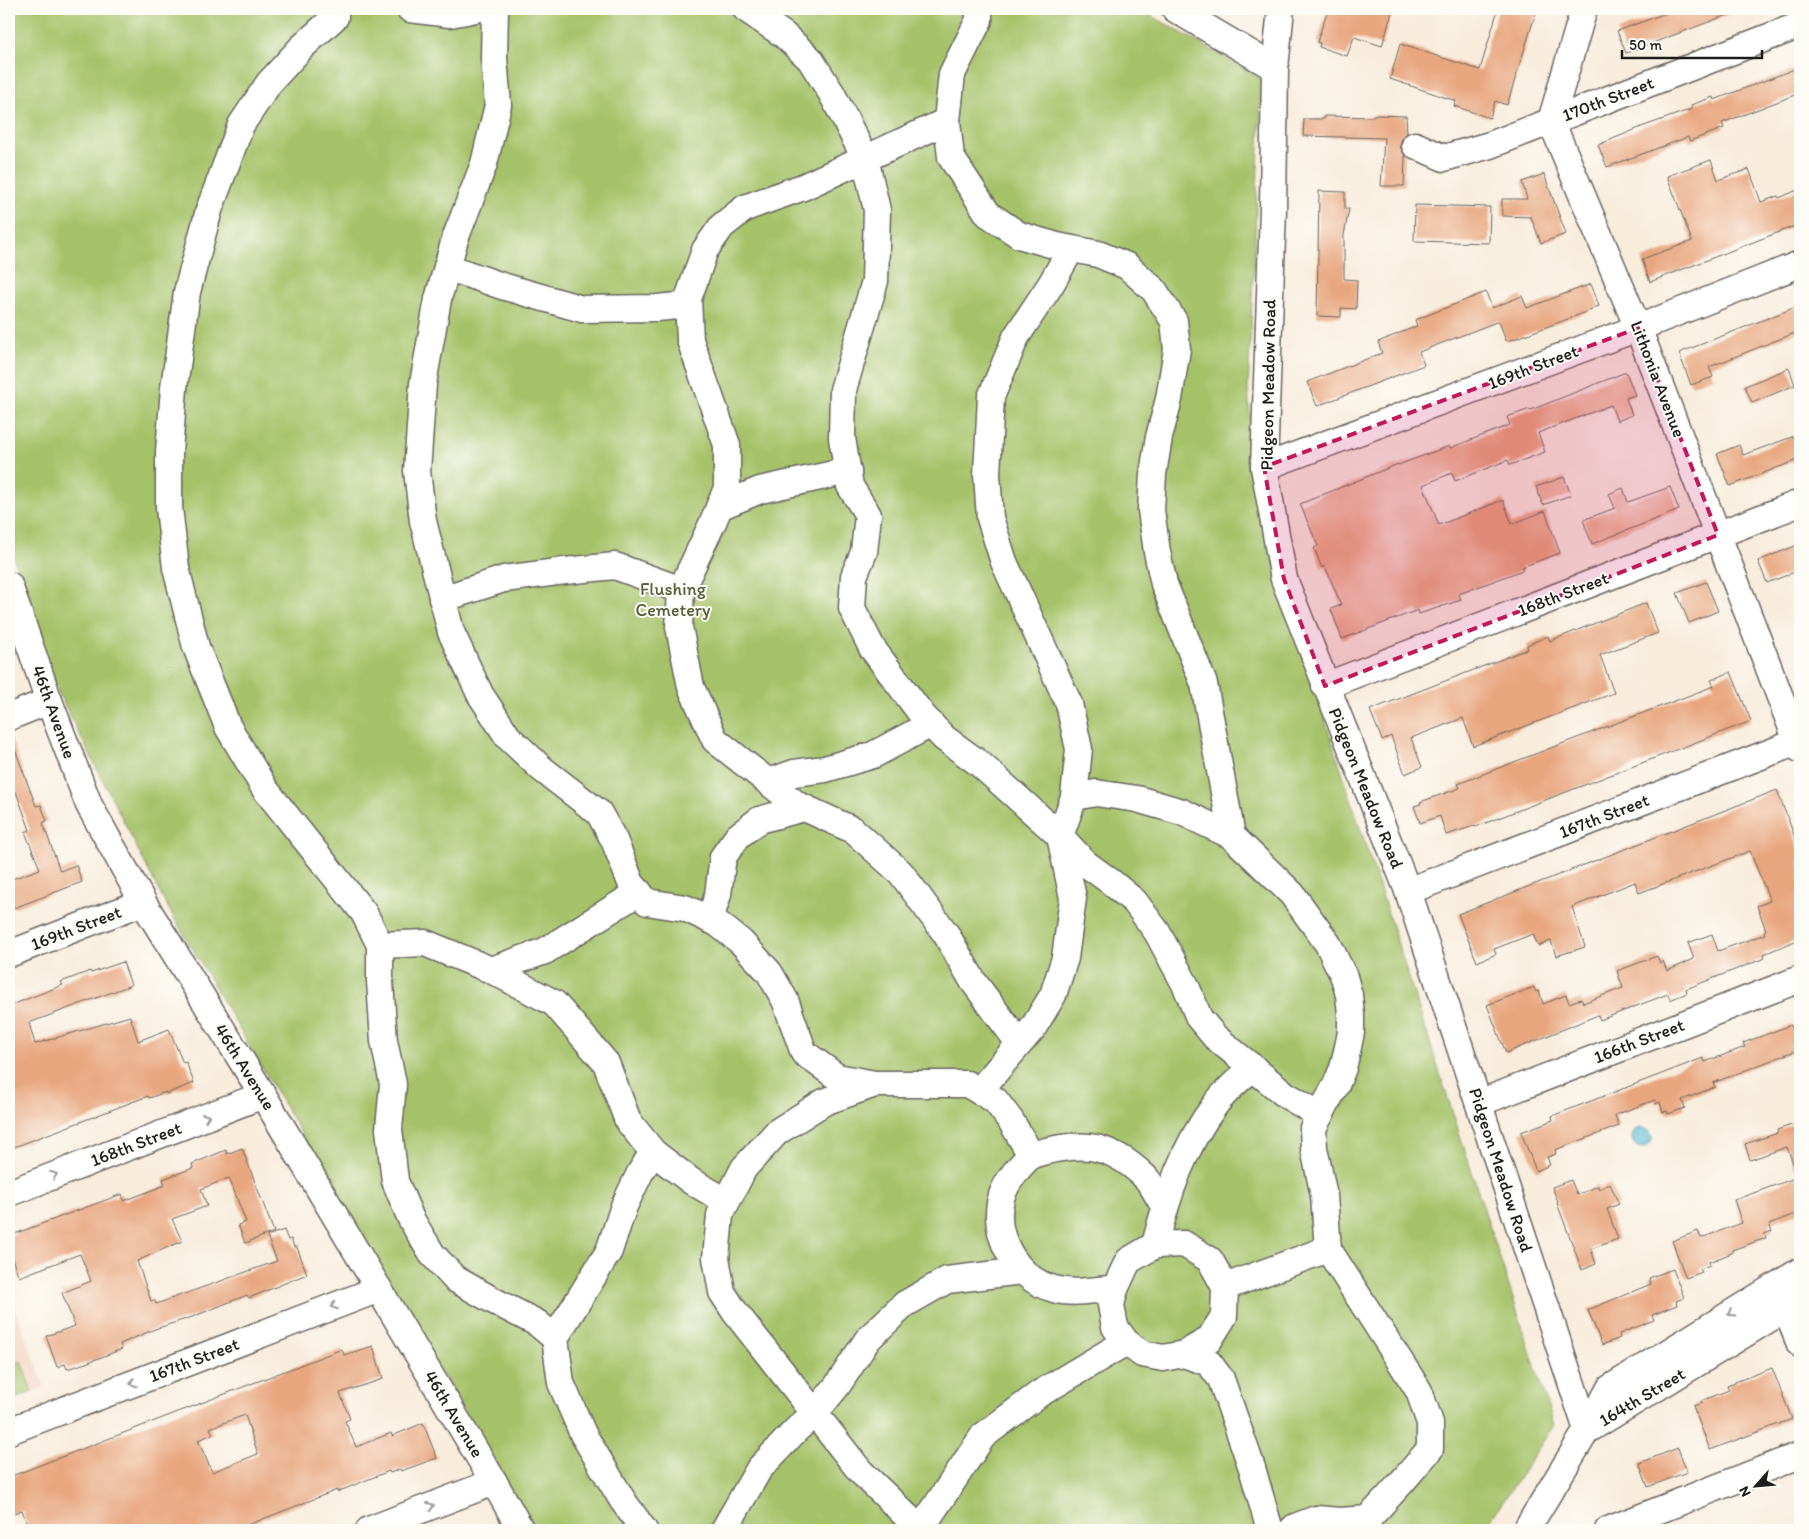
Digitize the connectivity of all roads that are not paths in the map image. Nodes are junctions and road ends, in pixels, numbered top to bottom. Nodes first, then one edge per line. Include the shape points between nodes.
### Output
1 (335, 9) edge
2 (410, 9) edge
3 (476, 9) edge
4 (495, 9) edge
5 (746, 9) edge
6 (978, 9) edge
7 (1174, 9) edge
8 (1281, 9) edge
9 (1584, 9) edge
10 (1800, 25) edge
11 (1275, 68) junction
12 (947, 121) junction
13 (1551, 121) junction
14 (1415, 145) dead end
15 (865, 158) junction
16 (1071, 249) junction
17 (1800, 264) edge
18 (447, 267) junction
19 (688, 305) junction
20 (1638, 328) junction
21 (1264, 467) junction
22 (848, 471) junction
23 (1800, 503) edge
24 (720, 507) junction
25 (1718, 535) junction
26 (9, 585) edge
27 (681, 590) junction
28 (442, 599) junction
29 (1326, 686) junction
30 (49, 701) junction
31 (9, 716) edge
32 (931, 724) junction
33 (1799, 744) edge
34 (769, 782) junction
35 (1074, 797) junction
36 (804, 808) junction
37 (1060, 836) junction
38 (1232, 836) junction
39 (639, 892) junction
40 (1408, 892) junction
41 (143, 902) junction
42 (710, 920) junction
43 (380, 945) junction
44 (9, 954) edge
45 (491, 970) junction
46 (1800, 978) edge
47 (1019, 1043) junction
48 (1253, 1067) junction
49 (875, 1084) junction
50 (979, 1091) junction
51 (263, 1095) junction
52 (1479, 1103) junction
53 (1320, 1115) junction
54 (654, 1152) junction
55 (1031, 1156) junction
56 (9, 1193) edge
57 (726, 1201) junction
58 (1164, 1206) junction
59 (1156, 1244) junction
60 (1328, 1249) junction
61 (1800, 1271) edge
62 (1022, 1272) junction
63 (1225, 1287) junction
64 (379, 1288) junction
65 (1115, 1289) junction
66 (1786, 1299) edge
67 (555, 1338) junction
68 (1126, 1342) junction
69 (1800, 1344) edge
70 (1184, 1354) junction
71 (814, 1414) junction
72 (1587, 1430) junction
73 (9, 1431) edge
74 (1800, 1455) edge
75 (494, 1482) junction
76 (1368, 1525) edge
77 (369, 1530) edge
78 (521, 1530) edge
79 (644, 1530) edge
80 (724, 1530) edge
81 (921, 1530) edge
82 (1270, 1530) edge
83 (1292, 1530) edge
84 (1526, 1530) edge
85 (1608, 1530) edge

1 - 43 street via 335,17 269,82 242,125 209,210 187,292 174,388 169,508 176,568 196,647 228,727 265,789 364,913
2 - 3 street via 450,14
4 - 18 street via 494,58 498,104 484,164
5 - 15 street via 784,35 810,59
6 - 12 street via 979,20 952,74
7 - 11 street
8 - 11 street, Pidgeon Meadow Road
9 - 13 street
10 - 13 street, 170th Street
11 - 21 street, Pidgeon Meadow Road
12 - 15 street
12 - 16 street via 951,157 988,214 1019,235
13 - 14 street, 170th Street via 1490,145 1444,158
13 - 20 street, Lithonia Avenue
15 - 19 street via 733,216 705,250
15 - 22 street via 877,210 875,281 843,390 842,438
16 - 35 street via 1016,336 991,398 987,474 990,518 1004,562 1069,704 1079,749
16 - 38 street via 1098,254 1127,266 1154,290 1174,321 1177,349 1152,474 1151,510 1164,584 1204,684
17 - 20 street, 169th Street
18 - 19 street via 582,309
18 - 28 street via 423,384 418,471 423,521
19 - 24 street via 690,340 727,445 727,488
20 - 21 street, 169th Street
20 - 25 street, Lithonia Avenue
21 - 29 street, Pidgeon Meadow Road via 1284,579
22 - 24 street via 760,490
22 - 32 street via 850,486 868,515 864,552 854,576 852,608 872,648
23 - 25 street, 168th Street
24 - 27 street
25 - 29 street, 168th Street
25 - 33 street, Lithonia Avenue
26 - 30 street, 46th Avenue
27 - 28 street via 615,566 504,579
27 - 34 street via 679,627 691,687 715,740
28 - 39 street via 451,632 480,694 508,737 542,770 599,813 631,882
29 - 40 street, Pidgeon Meadow Road
30 - 31 street
30 - 41 street, 46th Avenue via 89,805
32 - 34 street via 872,755
32 - 37 street via 944,738 988,770
33 - 40 street, 167th Street
34 - 36 street
35 - 37 street
35 - 38 street via 1096,793 1138,800 1182,812
36 - 42 street via 759,820 738,836 723,857 718,894
36 - 47 street via 853,830 901,873
37 - 47 street via 1073,898 1065,958 1053,995 1033,1028
37 - 48 street via 1085,863 1135,902 1157,932 1199,1018 1215,1037
38 - 53 street via 1292,894 1328,944 1344,977 1350,1014 1348,1047 1343,1068
39 - 42 street via 647,902 686,908
39 - 45 street via 546,951
40 - 52 street, Pidgeon Meadow Road
41 - 44 street, 169th Street
41 - 51 street, 46th Avenue
42 - 49 street via 741,942 769,972 785,1000 804,1053 837,1078
43 - 45 street via 425,943
43 - 67 street via 384,1041 393,1084 389,1129 395,1181 410,1219 432,1254 455,1279 537,1323
45 - 54 street via 554,1003 582,1034 606,1063 628,1121
46 - 52 street, 166th Street
47 - 50 street
48 - 53 street via 1286,1095
48 - 58 street via 1216,1104 1188,1146
49 - 50 street via 967,1084
49 - 57 street via 824,1102 777,1132 744,1168
50 - 55 street via 995,1100
56 -> 51 street, 168th Street
51 - 64 street, 46th Avenue
52 - 72 street, Pidgeon Meadow Road
53 - 60 street via 1313,1128 1314,1148 1324,1196
54 - 57 street via 691,1181
54 - 67 street via 624,1206 609,1252
55 - 58 street via 1054,1148 1084,1146 1116,1154 1146,1178
55 - 62 street via 1015,1170 1002,1196 999,1215 1002,1239
57 - 71 street via 720,1215 716,1258 722,1292
58 - 59 street
59 - 63 street via 1184,1244 1210,1260
59 - 65 street via 1128,1261
60 - 63 street
60 - 76 street via 1419,1391 1430,1423 1430,1448
61 - 66 street, 164th Street
62 - 65 street via 1053,1289 1072,1292
62 - 71 street via 947,1280 905,1304 868,1339
63 - 70 street via 1224,1316 1209,1340
64 -> 73 street, 167th Street
64 - 75 street, 46th Avenue
65 - 68 street via 1110,1305 1116,1327
66 - 69 street
66 - 72 street, 164th Street
67 - 79 street via 561,1383 583,1434
68 - 70 street via 1142,1354 1162,1358
68 - 81 street via 1040,1394 984,1436
70 - 82 street via 1209,1363 1221,1379
71 - 80 street via 759,1469
71 - 81 street via 871,1483
72 - 84 street
74 - 85 street
77 -> 75 street
75 - 78 street, 46th Avenue
76 - 83 street via 1316,1519

